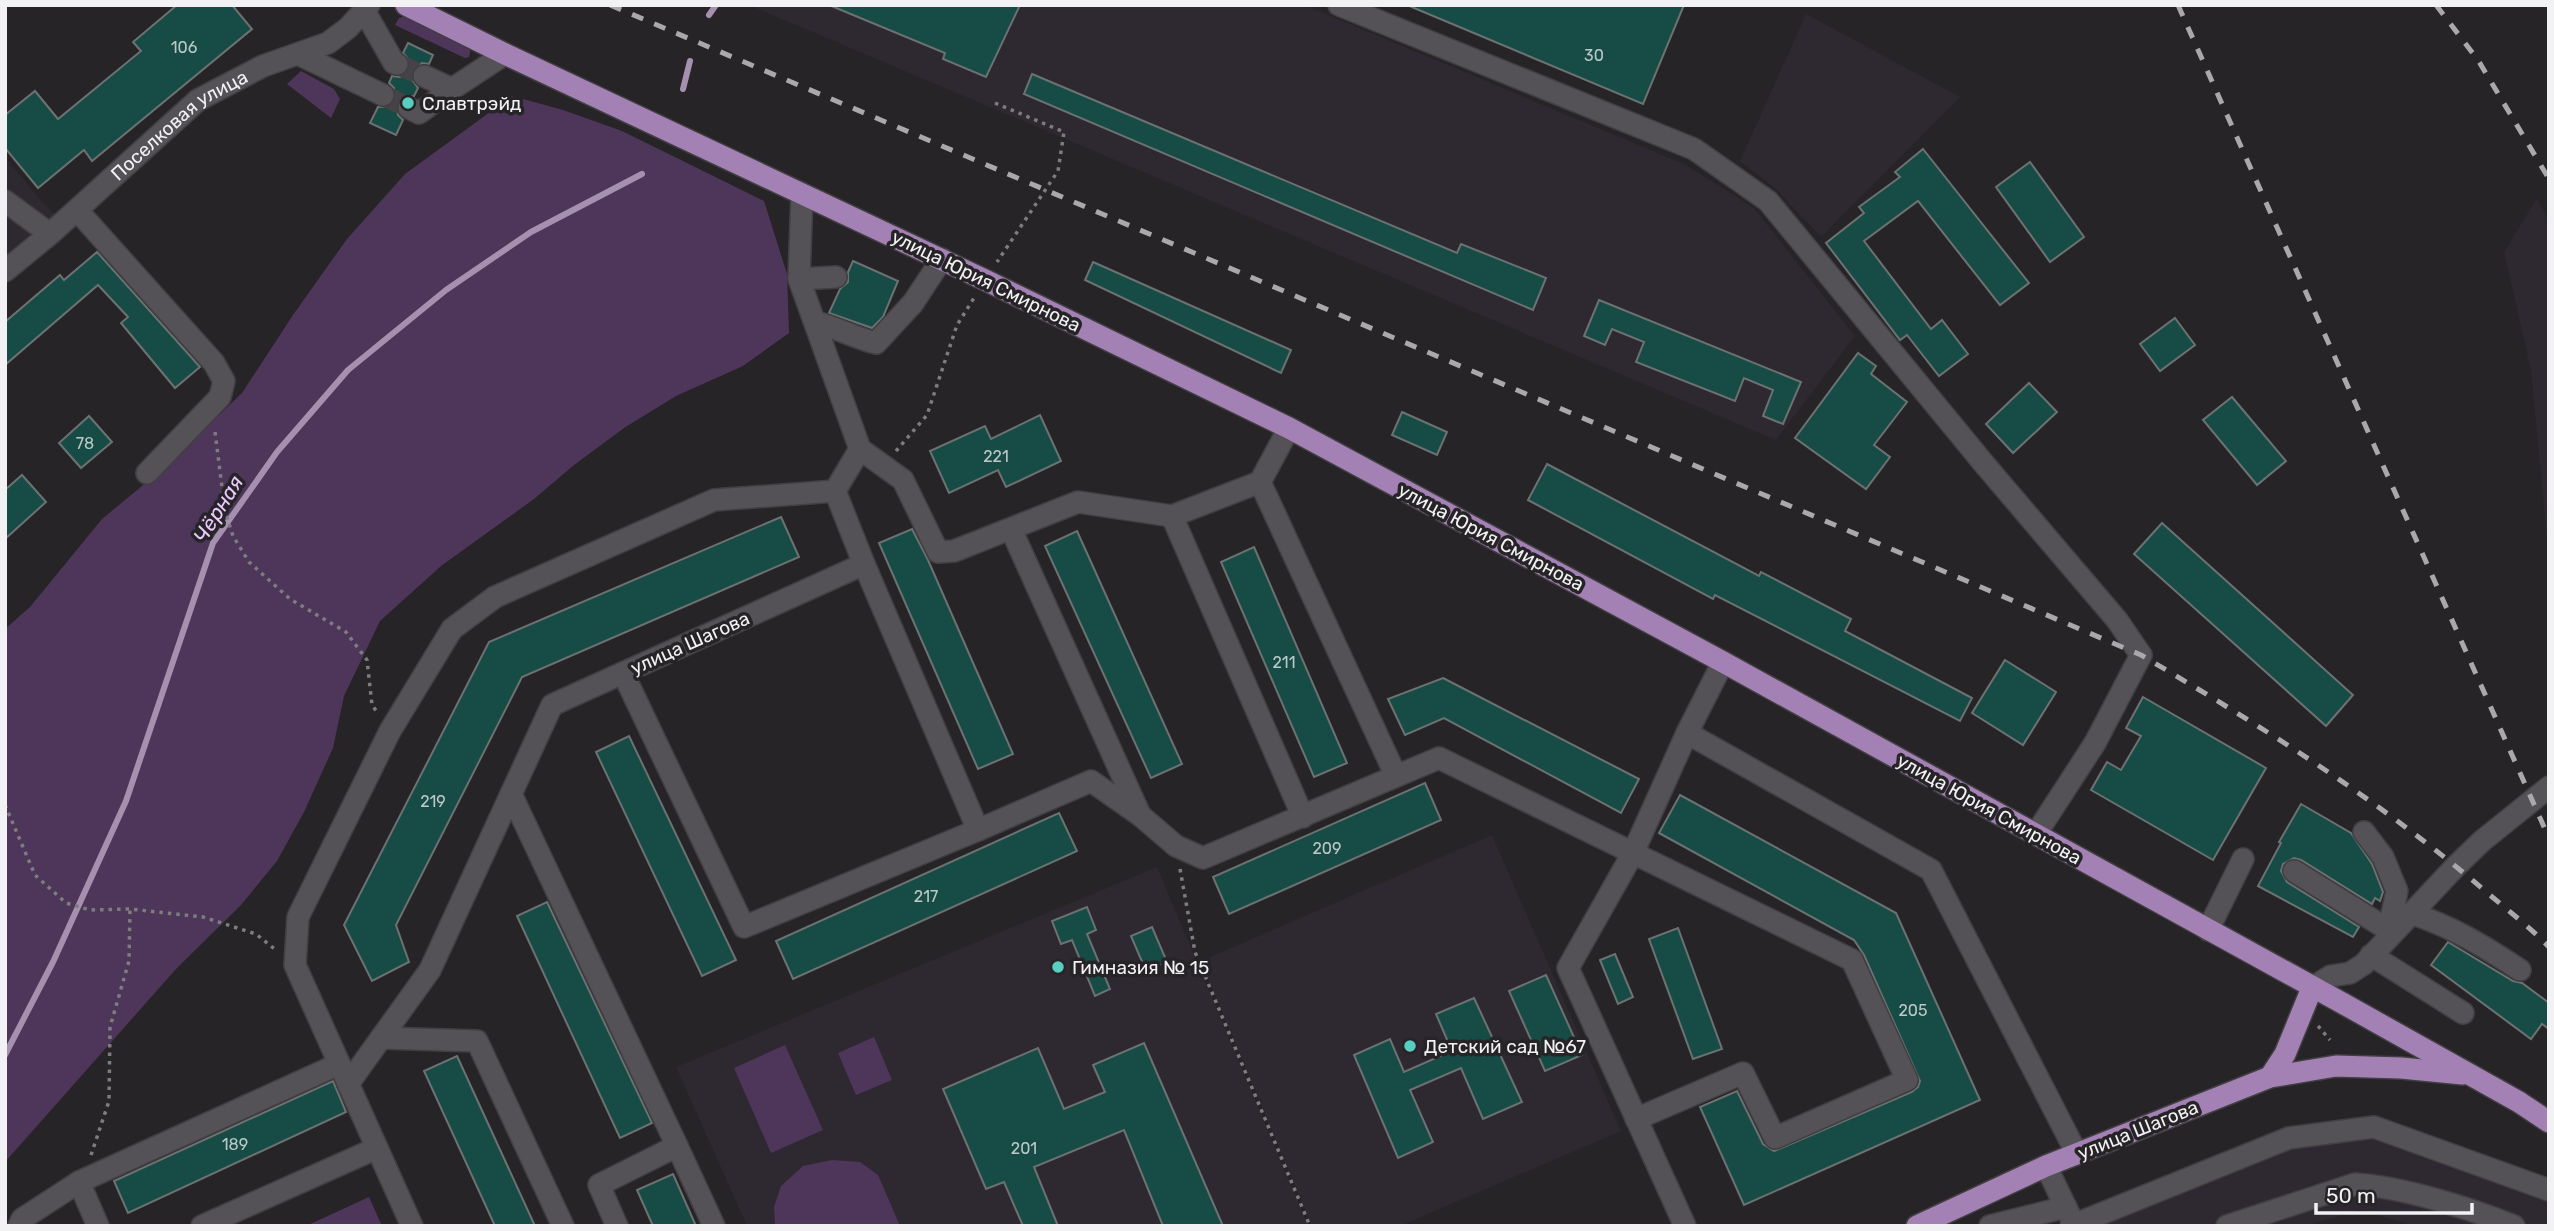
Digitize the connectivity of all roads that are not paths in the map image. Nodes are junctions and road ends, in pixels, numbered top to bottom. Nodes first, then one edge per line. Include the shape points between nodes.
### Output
1 (406, 5) edge
2 (1339, 5) edge
3 (367, 8) edge
4 (298, 54) junction
5 (505, 54) junction
6 (397, 64) tunnel mouth
7 (424, 76) tunnel mouth
8 (452, 89) junction
9 (383, 95) tunnel mouth
10 (409, 108) tunnel mouth
11 (802, 194) junction
12 (5, 201) edge
13 (77, 210) junction
14 (50, 234) junction
15 (942, 259) junction
16 (5, 271) edge
17 (836, 277) dead end
18 (799, 279) junction
19 (815, 322) junction
20 (1289, 428) junction
21 (860, 449) junction
22 (147, 473) dead end
23 (1260, 482) junction
24 (835, 491) junction
25 (1172, 516) junction
26 (1011, 529) junction
27 (864, 564) junction
28 (1723, 662) junction
29 (623, 673) junction
30 (1687, 733) junction
31 (1396, 776) junction
32 (2549, 787) edge
33 (511, 794) junction
34 (1140, 816) junction
35 (1303, 817) junction
36 (978, 830) junction
37 (2364, 832) dead end
38 (2036, 834) junction
39 (1633, 853) junction
40 (2243, 859) dead end
41 (2294, 871) dead end
42 (2410, 913) junction
43 (2208, 930) junction
44 (2392, 932) junction
45 (2371, 955) junction
46 (2520, 970) dead end
47 (2312, 988) junction
48 (2463, 1013) dead end
49 (381, 1038) junction
50 (343, 1074) junction
51 (2472, 1075) junction
52 (2270, 1077) junction
53 (1636, 1119) junction
54 (2549, 1122) edge
55 (677, 1146) junction
56 (377, 1148) junction
57 (2077, 1154) junction
58 (2046, 1166) junction
59 (79, 1182) junction
60 (2549, 1190) edge
61 (2071, 1221) edge
62 (19, 1226) edge
63 (98, 1226) edge
64 (202, 1226) edge
65 (412, 1226) edge
66 (563, 1226) edge
67 (617, 1226) edge
68 (714, 1226) edge
69 (1685, 1226) edge
70 (1917, 1226) edge
71 (1990, 1226) edge
72 (2227, 1226) edge
73 (2514, 1226) edge

1 - 5 main road, улица Юрия Смирнова
2 - 38 street via 1694,149 1768,201 2117,620 2141,655 2095,743
3 - 4 street, Поселковая улица via 328,43
3 - 6 street
4 - 9 street
4 - 13 street, Поселковая улица via 263,66 198,100
5 - 8 street
5 - 11 main road, улица Юрия Смирнова
7 - 8 street
8 - 10 street via 419,113
11 - 15 main road, улица Юрия Смирнова
11 - 18 street
12 - 14 street
13 - 14 street, Поселковая улица
13 - 22 street via 214,363 224,381 220,397
14 - 16 street, Поселковая улица
15 - 19 street via 913,303 876,344
15 - 20 main road, улица Юрия Смирнова
17 - 18 street
18 - 19 street
19 - 21 street
20 - 23 street
20 - 28 main road, улица Юрия Смирнова
21 - 24 street
21 - 26 street via 903,480 938,552 954,551
23 - 25 street
23 - 31 street
24 - 27 street
24 - 50 street via 714,500 495,597 452,629 390,732 298,917 295,965
25 - 26 street via 1078,502
25 - 35 street
26 - 34 street
27 - 29 street, улица Шагова
27 - 36 street
28 - 30 street
28 - 38 main road, улица Юрия Смирнова
29 - 33 street, улица Шагова via 552,705
29 - 36 street via 744,927
30 - 39 street
30 - 57 street via 1931,870
31 - 35 street
31 - 39 street via 1439,758
32 - 42 street via 2482,841
33 - 49 street, улица Шагова via 430,970
33 - 55 street
34 - 35 street via 1176,846 1203,858
34 - 36 street via 1090,781
37 - 44 street via 2384,857 2397,891
38 - 43 main road, улица Юрия Смирнова
39 - 53 street via 1568,968
39 - 53 street via 1853,960 1907,1080 1775,1138 1743,1073
40 - 43 street
41 - 44 street
42 - 44 street
42 - 46 street via 2441,922
43 - 47 main road, улица Юрия Смирнова
44 - 45 street
45 - 47 street via 2350,973 2331,976
45 - 48 street
47 - 51 main road, улица Юрия Смирнова
47 - 52 main road via 2285,1054
49 - 50 street, улица Шагова
49 - 66 street via 477,1041
50 - 56 street
50 - 59 street
51 - 52 main road, улица Шагова via 2336,1066
51 - 54 main road, улица Юрия Смирнова
52 - 57 main road, улица Шагова
53 - 69 street
55 - 67 street via 599,1185
55 - 68 street
56 - 64 street
56 - 65 street
57 - 58 main road, улица Шагова
58 - 61 street
58 - 70 main road, улица Шагова
59 - 62 street via 22,1219
59 - 63 street
60 - 61 street via 2374,1127 2289,1138
61 - 71 street
72 - 73 street via 2355,1184 2377,1185

